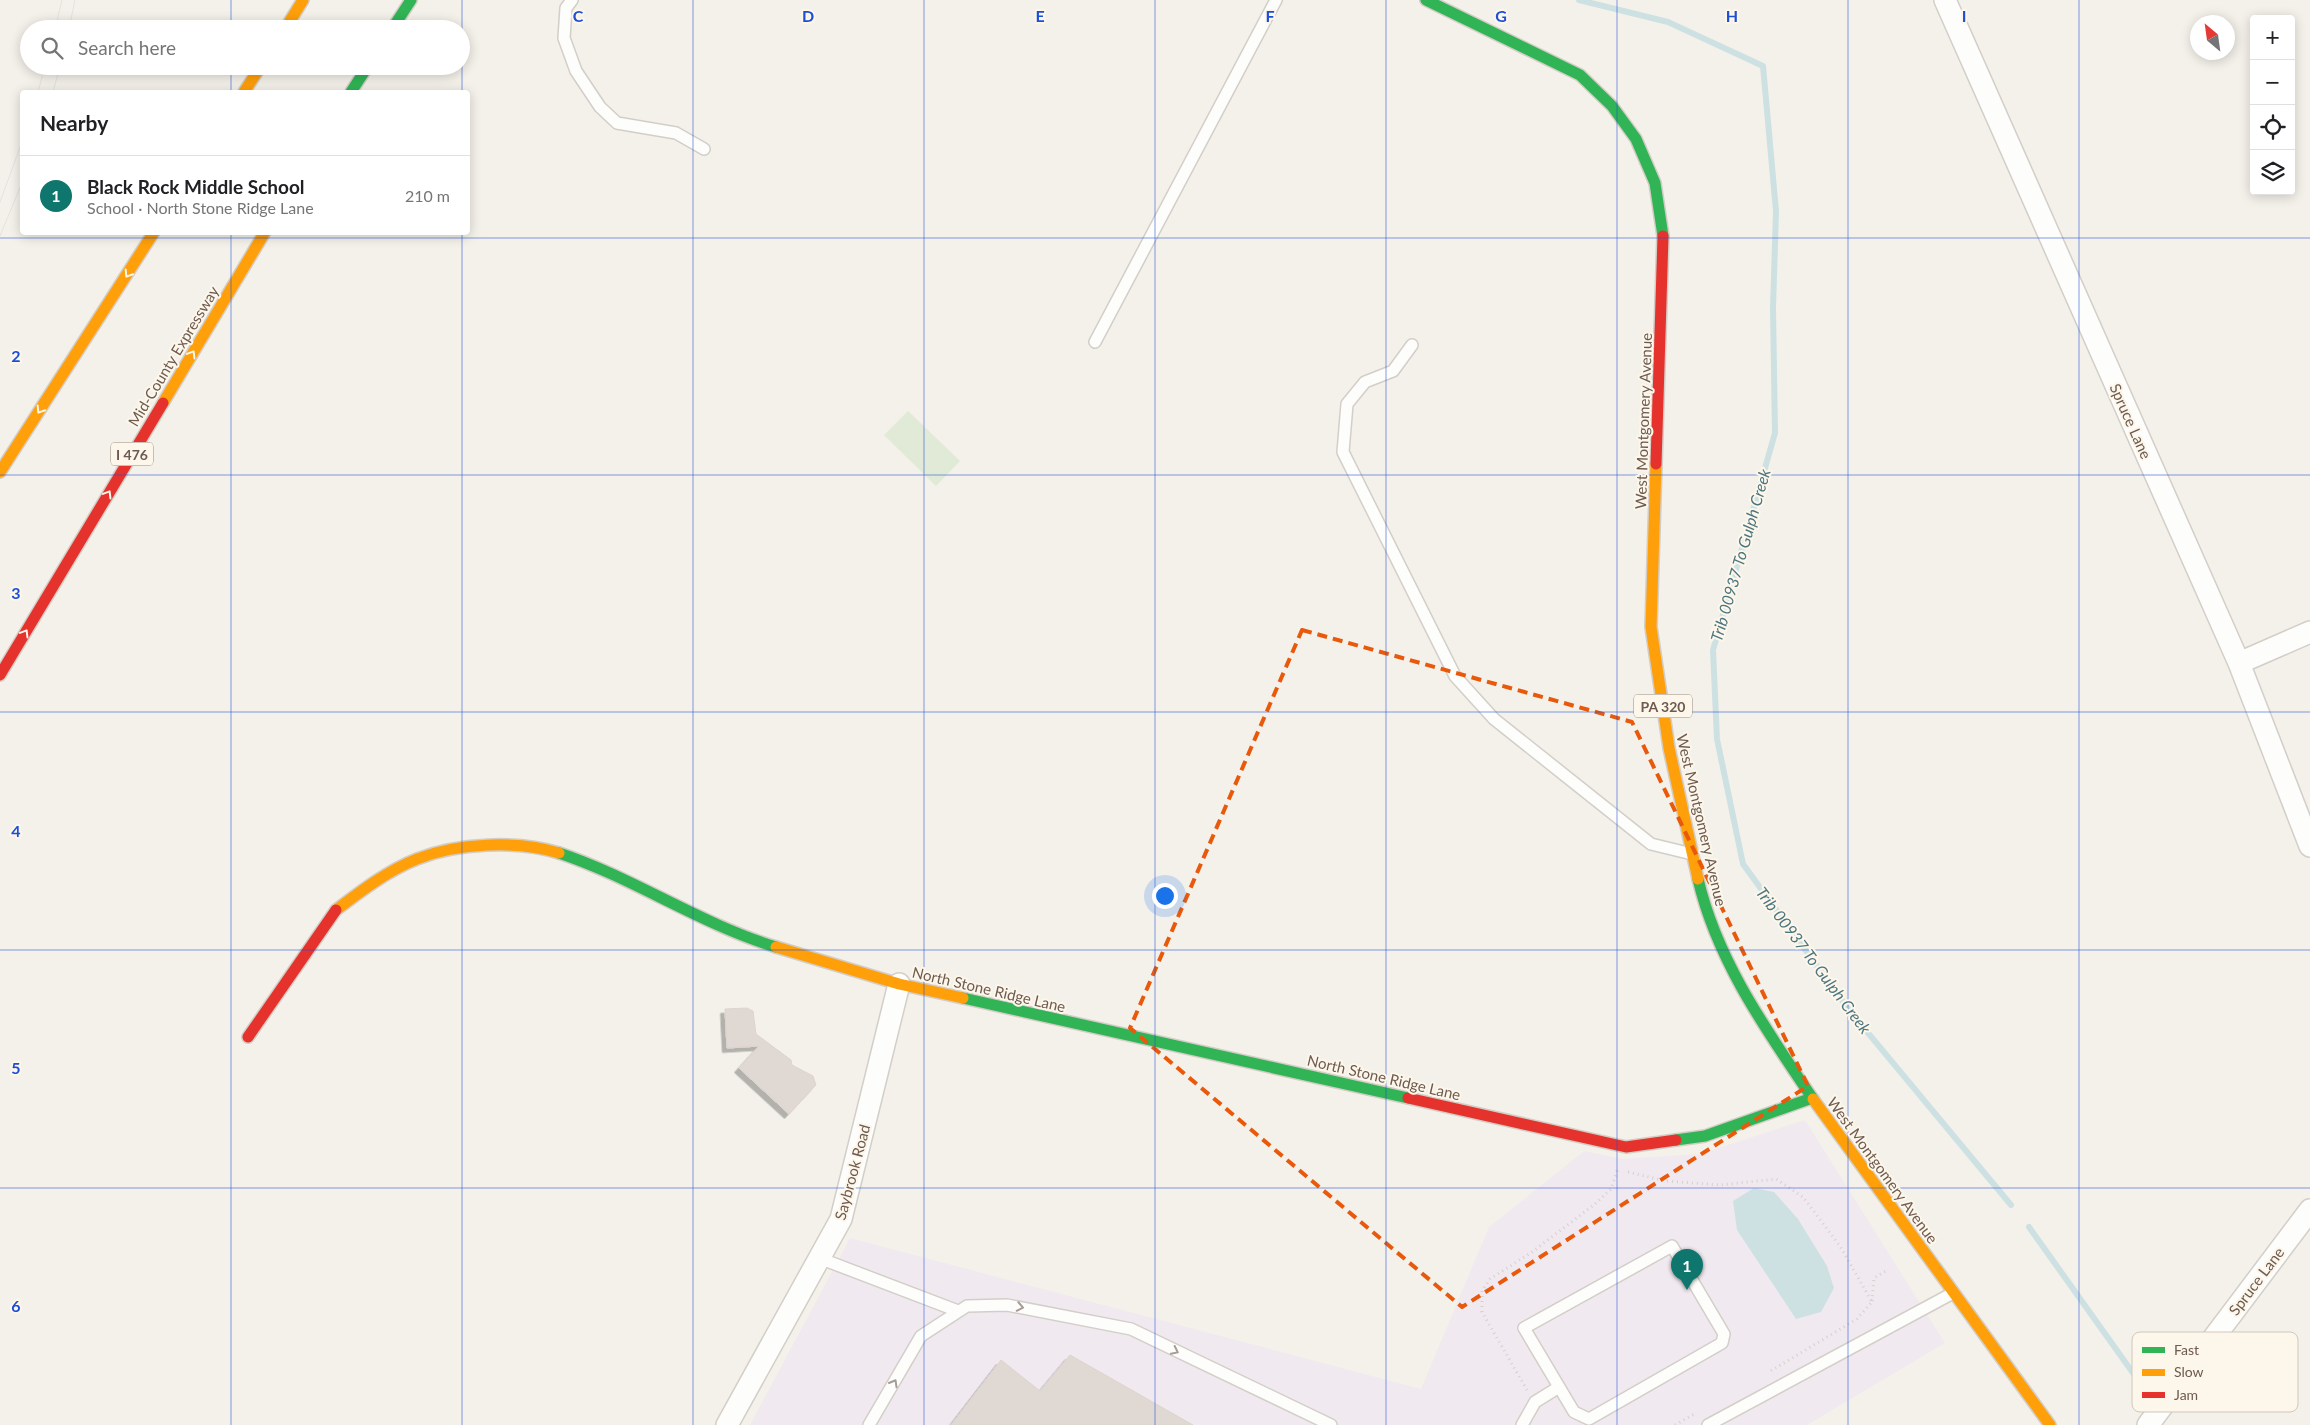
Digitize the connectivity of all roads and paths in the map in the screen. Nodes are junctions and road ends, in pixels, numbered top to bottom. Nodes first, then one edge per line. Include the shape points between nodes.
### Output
1 (303, 0) edge
2 (411, 0) edge
3 (572, 0) edge
4 (1276, 0) edge
5 (1426, 0) edge
6 (1945, 0) edge
7 (291, 20) edge
8 (398, 20) edge
9 (257, 75) edge
10 (362, 75) edge
11 (250, 90) edge
12 (352, 90) edge
13 (704, 149) dead end
14 (152, 235) edge
15 (263, 235) edge
16 (1095, 342) dead end
17 (1412, 345) dead end
18 (0, 472) edge
19 (2310, 632) edge
20 (2239, 663) junction
21 (0, 675) edge
22 (2310, 846) edge
23 (1692, 854) junction
24 (899, 984) junction
25 (248, 1038) dead end
26 (1812, 1098) junction
27 (1621, 1145) junction
28 (1618, 1170) junction
29 (2310, 1210) edge
30 (819, 1258) junction
31 (1886, 1271) dead end
32 (1953, 1293) junction
33 (1872, 1302) junction
34 (958, 1311) junction
35 (2218, 1332) edge
36 (1767, 1373) dead end
37 (1558, 1387) junction
38 (1535, 1402) junction
39 (1700, 1411) dead end
40 (2158, 1412) edge
41 (1323, 1423) edge
42 (727, 1425) edge
43 (869, 1425) edge
44 (1522, 1425) edge
45 (1675, 1425) edge
46 (1708, 1425) edge
47 (2050, 1425) edge
48 (2148, 1425) edge

1 - 7 main road
2 - 8 main road
3 - 13 lane via 566,8 564,38 576,71 600,107 617,123 676,133
4 - 16 lane
5 - 23 main road, West Montgomery Avenue / PA 320 via 1580,76 1612,106 1636,139 1655,183 1664,240 1651,627 1669,748
6 - 20 street, Spruce Lane
9 - 11 main road
10 - 12 main road
14 -> 18 main road
21 -> 15 main road, Mid-County Expressway / I 476
17 - 23 lane via 1393,371 1365,382 1347,404 1343,452 1455,676 1494,719 1651,844
19 - 20 street
20 - 22 street, Spruce Lane
23 - 26 main road, West Montgomery Avenue / PA 320 via 1705,909 1731,971
24 - 25 main road, North Stone Ridge Lane via 744,937 592,864 564,855 515,845 469,846 417,860 369,885 333,913
24 - 27 main road, North Stone Ridge Lane
24 - 30 street, Saybrook Road via 841,1219
26 - 27 main road, North Stone Ridge Lane via 1706,1136
26 - 32 main road, West Montgomery Avenue / PA 320
27 - 28 path
28 - 33 path via 1666,1181 1720,1185 1776,1179 1802,1197 1840,1246
28 - 38 path via 1611,1189 1595,1204 1490,1279 1482,1291 1482,1312
29 - 35 street, Spruce Lane
30 - 34 lane
30 - 42 street, Saybrook Road
31 - 33 path via 1874,1278
32 - 46 lane
32 - 47 main road, West Montgomery Avenue / PA 320
33 - 36 path via 1857,1320
34 -> 41 lane via 967,1306 1007,1305 1131,1330
43 -> 34 lane via 922,1336
37 - 37 lane via 1574,1412 1589,1419 1722,1343 1724,1334 1672,1246 1524,1328
37 - 38 lane
38 - 44 lane
39 - 45 path
40 - 48 street, Spruce Lane

